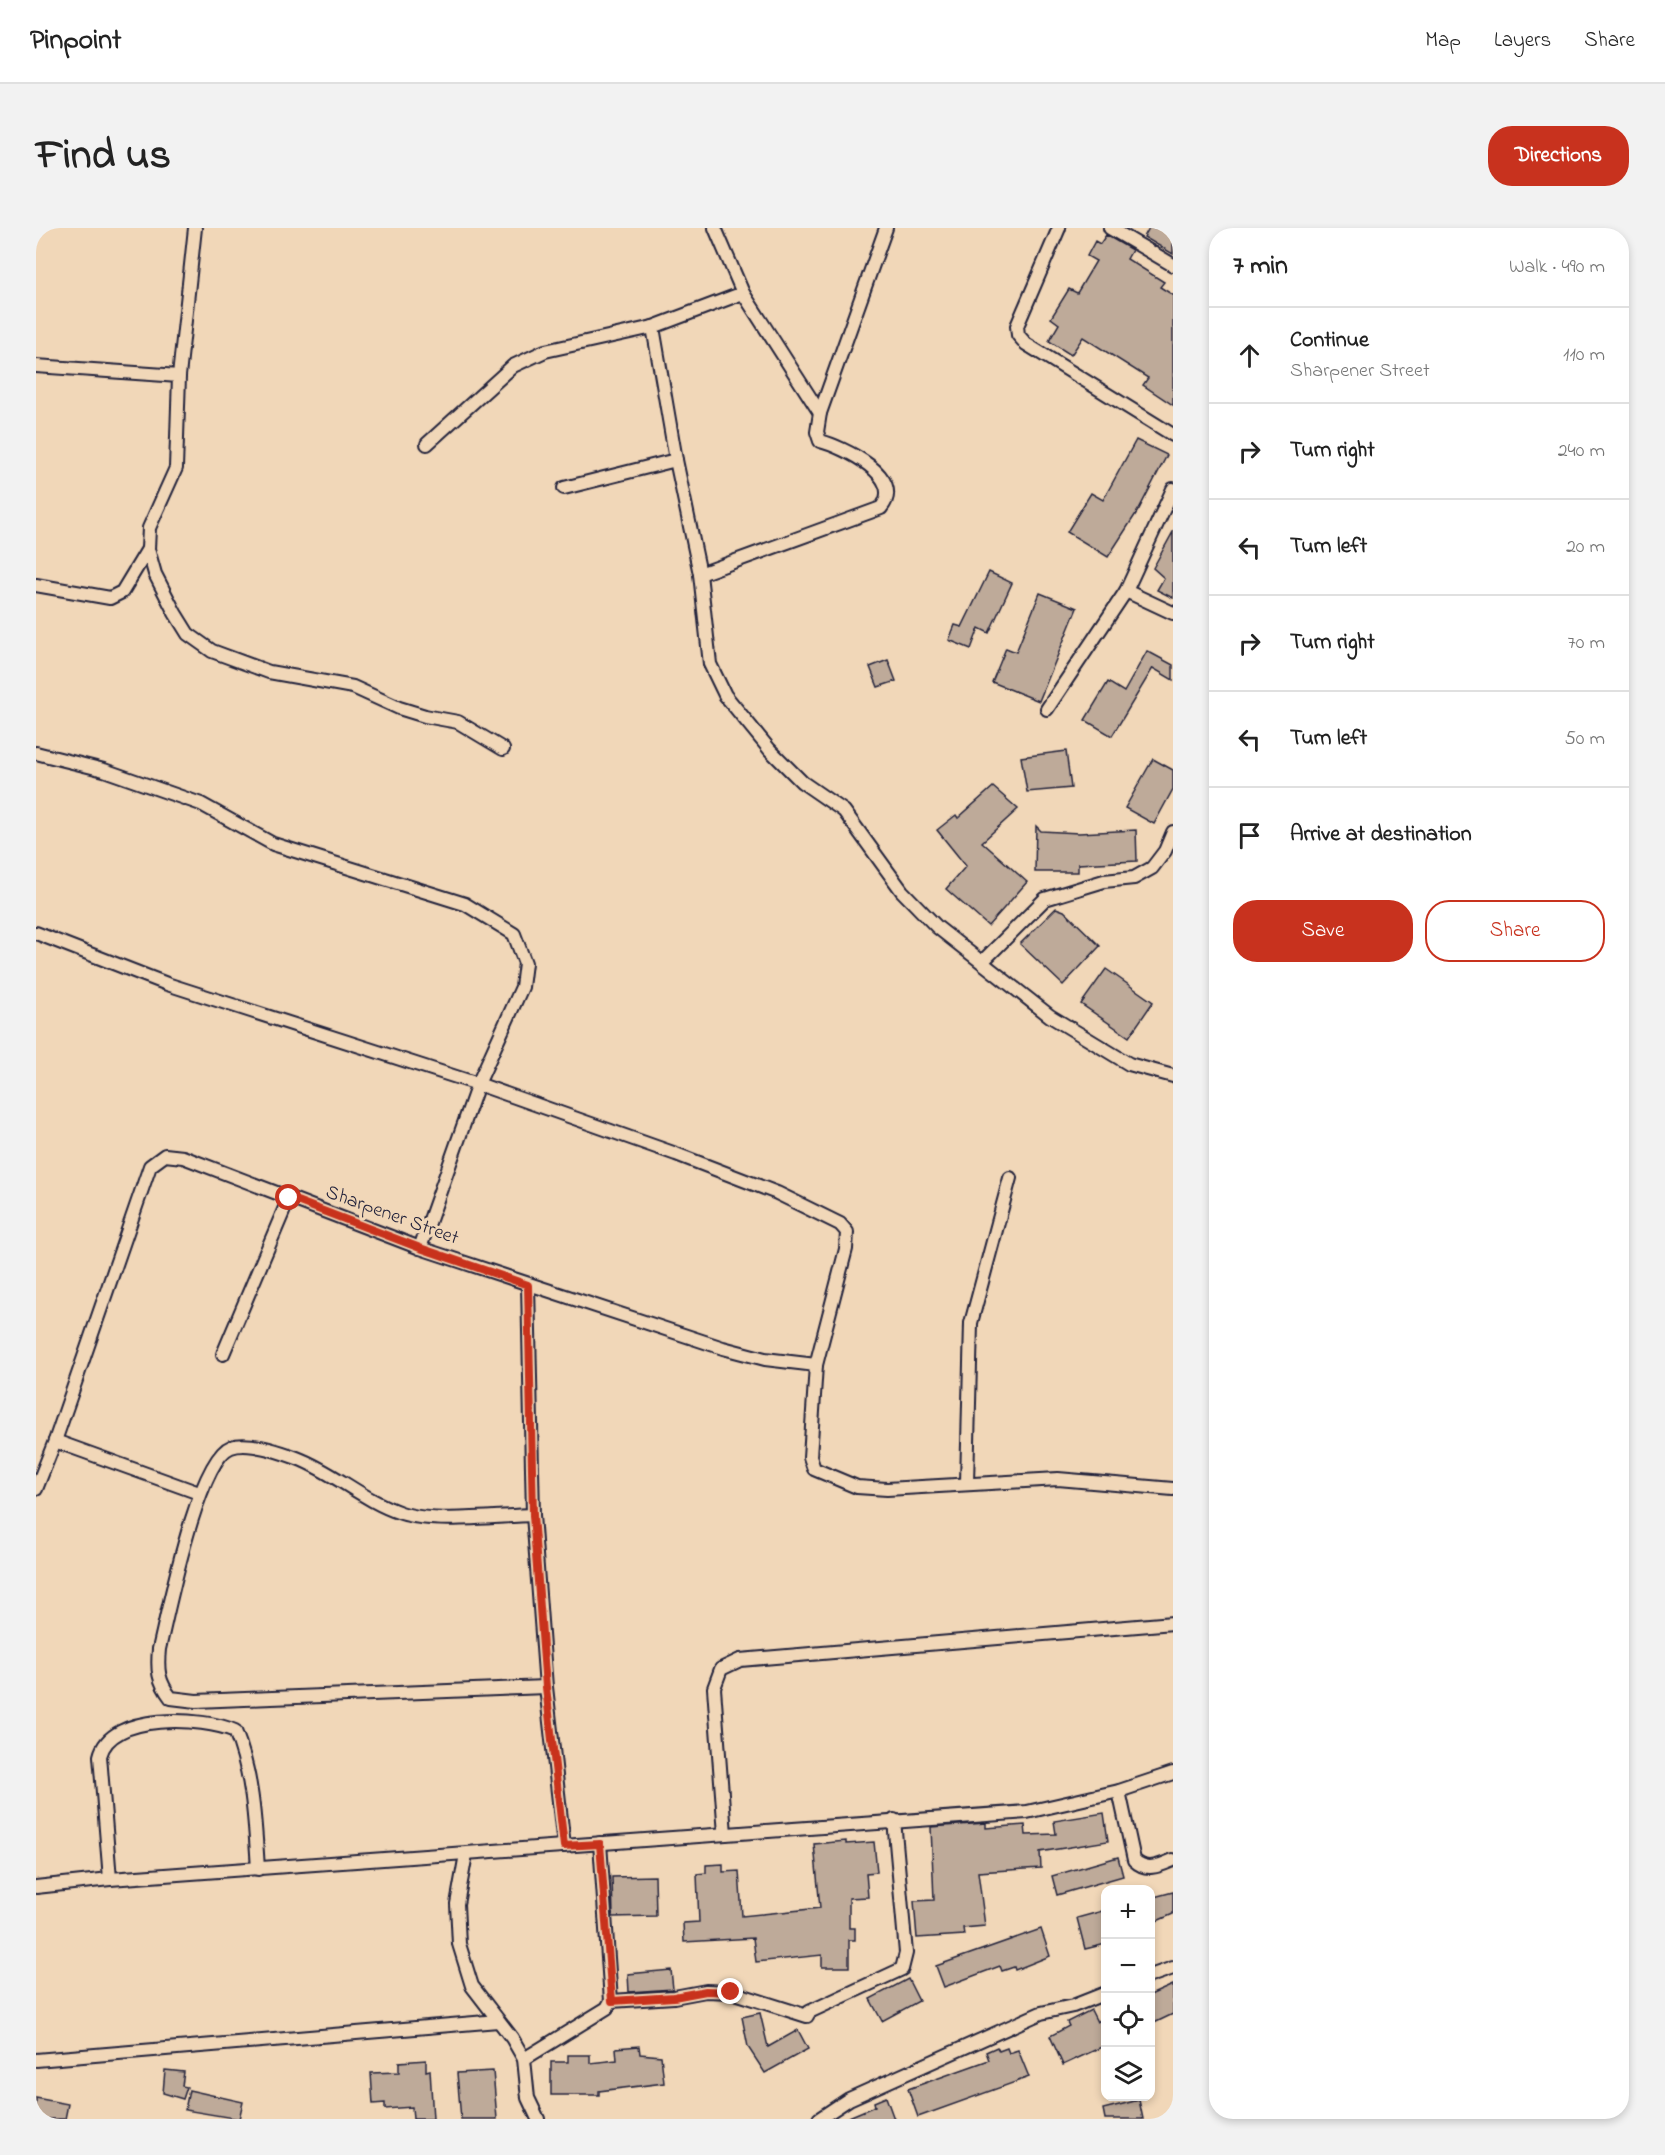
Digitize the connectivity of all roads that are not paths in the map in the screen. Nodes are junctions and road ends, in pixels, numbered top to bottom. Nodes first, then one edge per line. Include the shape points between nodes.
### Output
1 (195, 228) edge
2 (715, 228) edge
3 (886, 228) edge
4 (1059, 228) edge
5 (1110, 228) edge
6 (1173, 265) edge
7 (743, 293) junction
8 (653, 327) junction
9 (36, 366) edge
10 (179, 376) junction
11 (820, 413) junction
12 (1173, 435) edge
13 (427, 444) dead end
14 (676, 460) junction
15 (564, 488) dead end
16 (1173, 489) edge
17 (148, 549) junction
18 (700, 574) junction
19 (36, 585) edge
20 (1126, 591) junction
21 (1173, 613) edge
22 (1047, 710) dead end
23 (503, 749) dead end
24 (36, 753) edge
25 (1173, 832) edge
26 (36, 933) edge
27 (982, 963) junction
28 (1173, 1076) edge
29 (478, 1084) junction
30 (1010, 1178) dead end
31 (289, 1198) junction
32 (420, 1248) junction
33 (528, 1285) junction
34 (223, 1354) dead end
35 (816, 1365) junction
36 (55, 1441) junction
37 (967, 1483) junction
38 (36, 1487) edge
39 (1173, 1489) edge
40 (199, 1493) junction
41 (533, 1515) junction
42 (1173, 1623) edge
43 (546, 1687) junction
44 (1173, 1773) edge
45 (1119, 1791) junction
46 (894, 1820) junction
47 (725, 1834) junction
48 (600, 1844) junction
49 (564, 1846) junction
50 (466, 1854) junction
51 (1173, 1860) edge
52 (258, 1869) junction
53 (110, 1879) junction
54 (36, 1887) edge
55 (1173, 1968) edge
56 (1155, 1974) edge
57 (1101, 1995) edge
58 (612, 2001) junction
59 (498, 2020) junction
60 (524, 2059) junction
61 (36, 2061) edge
62 (538, 2119) edge
63 (819, 2119) edge

1 - 10 street
2 - 7 street
3 - 11 street
4 - 12 street via 1017,326 1018,335 1026,344
5 - 6 street
7 - 8 street
7 - 11 street
8 - 13 street via 545,351 513,366
8 - 14 street
9 - 10 street
10 - 17 street via 176,468 149,528
11 - 18 street via 820,441 858,457 883,478 886,502 880,508
14 - 15 street
14 - 18 street
16 - 20 street
17 - 19 street via 122,592 110,598
17 - 23 street via 154,574 188,634 212,651 270,672 353,687 416,714 458,722
18 - 27 street via 710,664 725,695 802,782 844,811 902,891 937,927
20 - 21 street
20 - 22 street
24 - 29 street via 104,770 201,804 273,844 465,904 506,928 514,934 525,963 522,987
25 - 27 street via 1152,868 1134,878 1104,881 1045,899
26 - 29 street via 167,984
27 - 28 street via 1050,1016 1129,1064
29 - 32 street
29 - 35 street via 777,1193 840,1224 848,1232 846,1249
30 - 37 street via 971,1323
31 - 32 street, Sharpener Street
31 - 34 street
31 - 36 street, Sharpener Street via 183,1157 165,1155 150,1166
32 - 33 street, Sharpener Street
33 - 35 street, Sharpener Street via 723,1348 765,1359
33 - 41 street
35 - 37 street via 810,1457 814,1469 857,1487 887,1489
36 - 38 street, Sharpener Street
36 - 40 street
37 - 39 street via 1058,1479
40 - 41 street via 216,1460 230,1447 248,1445 297,1458 378,1504 404,1514
40 - 43 street via 159,1649 157,1672 161,1686 171,1698 196,1701
41 - 43 street
42 - 47 street via 740,1660 721,1669 714,1688
43 - 49 street
44 - 45 street
45 - 46 street via 1027,1812
45 - 51 street via 1134,1860 1140,1866 1156,1867
46 - 47 street
46 - 58 street via 906,1953 902,1969 807,2016 731,1992
47 - 48 street
48 - 49 street
48 - 58 street
49 - 50 street
50 - 52 street
50 - 59 street via 457,1904 459,1944 472,1986
52 - 53 street
52 - 53 street via 245,1755 235,1731 201,1721 148,1722 118,1734 102,1746
53 - 54 street
55 - 56 street
57 - 63 street via 1031,2018 849,2099
58 - 60 street via 563,2038
59 - 60 street
59 - 61 street
60 - 62 street via 528,2098

